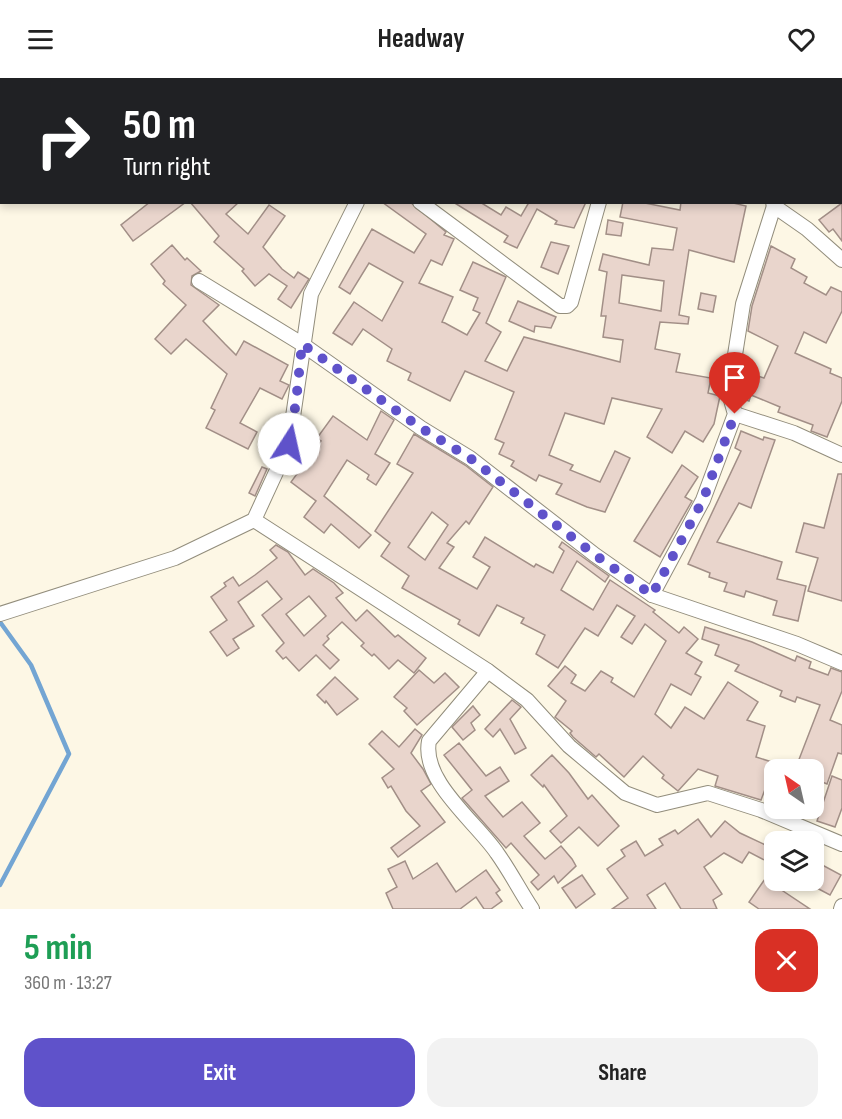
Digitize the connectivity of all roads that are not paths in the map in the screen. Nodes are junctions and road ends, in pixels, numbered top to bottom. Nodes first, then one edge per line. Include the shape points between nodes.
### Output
1 (356, 204) edge
2 (423, 204) edge
3 (598, 204) edge
4 (774, 204) edge
5 (842, 260) edge
6 (199, 281) dead end
7 (302, 344) junction
8 (735, 414) junction
9 (842, 455) edge
10 (254, 520) junction
11 (652, 595) junction
12 (0, 614) edge
13 (842, 663) edge
14 (488, 671) junction
15 (842, 844) edge
16 (532, 909) edge

1 - 7 street via 311,294
2 - 3 street via 560,306 571,302
4 - 5 street
4 - 8 street via 743,304 729,393
6 - 7 street
7 - 10 street via 289,444
7 - 11 street via 470,458
8 - 9 street via 794,433
8 - 11 street via 703,500
10 - 12 street via 175,558
10 - 14 street
11 - 13 street
14 - 15 street via 527,700 568,746 625,793 657,805 708,793
14 - 16 street via 429,741 428,753 439,783 497,853

